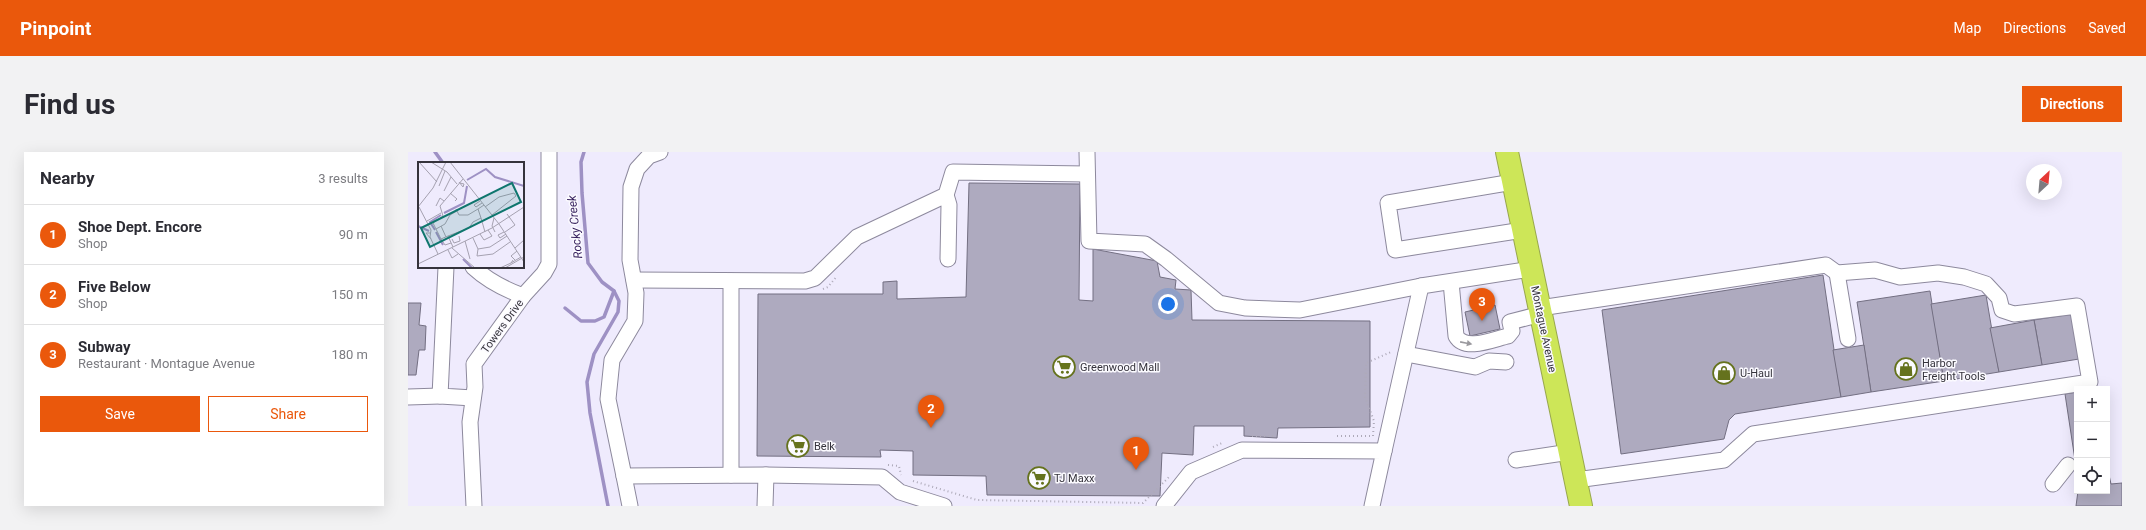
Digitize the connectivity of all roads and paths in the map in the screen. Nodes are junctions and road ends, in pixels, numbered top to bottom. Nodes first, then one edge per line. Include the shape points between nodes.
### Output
1 (549, 152) edge
2 (660, 152) edge
3 (1087, 152) edge
4 (1507, 152) edge
5 (1087, 174) junction
6 (1513, 182) junction
7 (946, 195) junction
8 (1523, 230) junction
9 (948, 258) dead end
10 (446, 268) edge
11 (474, 268) edge
12 (1532, 269) junction
13 (1837, 273) junction
14 (838, 274) dead end
15 (634, 280) junction
16 (731, 281) junction
17 (1451, 282) junction
18 (1421, 286) junction
19 (820, 290) dead end
20 (524, 296) junction
21 (1540, 311) junction
22 (1848, 339) dead end
23 (1398, 353) junction
24 (1506, 362) dead end
25 (440, 396) junction
26 (408, 397) edge
27 (473, 398) junction
28 (1276, 436) dead end
29 (1336, 436) dead end
30 (1245, 437) dead end
31 (1225, 442) dead end
32 (1208, 449) dead end
33 (1384, 450) junction
34 (1570, 452) junction
35 (1516, 460) dead end
36 (885, 465) dead end
37 (2068, 465) dead end
38 (731, 475) junction
39 (766, 475) junction
40 (1170, 475) dead end
41 (624, 476) junction
42 (902, 478) dead end
43 (909, 480) dead end
44 (1576, 480) junction
45 (2053, 484) dead end
46 (474, 506) edge
47 (630, 506) edge
48 (766, 506) edge
49 (944, 506) edge
50 (1164, 506) edge
51 (1372, 506) edge
52 (1581, 506) edge

1 - 20 street, Towers Drive via 550,264
2 - 15 street via 649,156 637,169 631,187 630,260
3 - 5 street
4 - 6 highway, Montague Avenue
5 - 7 street via 953,172
5 - 18 street via 1089,241 1145,244 1166,258 1219,303 1245,308 1300,310
6 - 8 highway, Montague Avenue
6 - 8 street via 1388,203 1395,250
7 - 9 street via 949,205
7 - 16 street via 857,237 816,278 805,281
8 - 12 highway, Montague Avenue
10 - 25 street
11 - 20 street via 503,289
12 - 17 street
12 - 21 highway, Montague Avenue
13 - 21 street via 1826,265
13 - 22 street
13 - 44 street via 1875,270 1900,277 1938,273 1964,278 1986,284 1999,298 2002,310 2014,314 2077,306 2090,382 1754,434 1724,460
14 - 19 path via 828,287
15 - 16 street
15 - 41 street via 635,321 612,360 608,399
16 - 38 street
17 - 18 street
17 -> 21 street via 1456,336 1459,341 1469,345 1508,336 1512,331 1510,322
18 - 23 street
20 - 27 street, Towers Drive via 474,364
21 - 34 highway, Montague Avenue
23 - 24 street via 1475,367 1489,362
23 - 29 path via 1366,363 1365,397 1374,421 1373,436
23 - 33 street
25 - 26 street
25 - 27 street
27 - 46 street, Towers Drive via 470,422
28 - 30 path via 1260,434
31 - 32 path
33 - 50 street via 1242,450 1191,472
33 - 51 street
34 - 35 street
34 - 44 highway, Montague Avenue
36 - 42 path via 899,466
37 - 45 street
38 - 39 street
38 - 41 street
39 - 48 street
39 - 49 street via 882,477 900,492
40 - 43 path via 1143,503 977,500
41 - 47 street
44 - 52 highway, Montague Avenue

